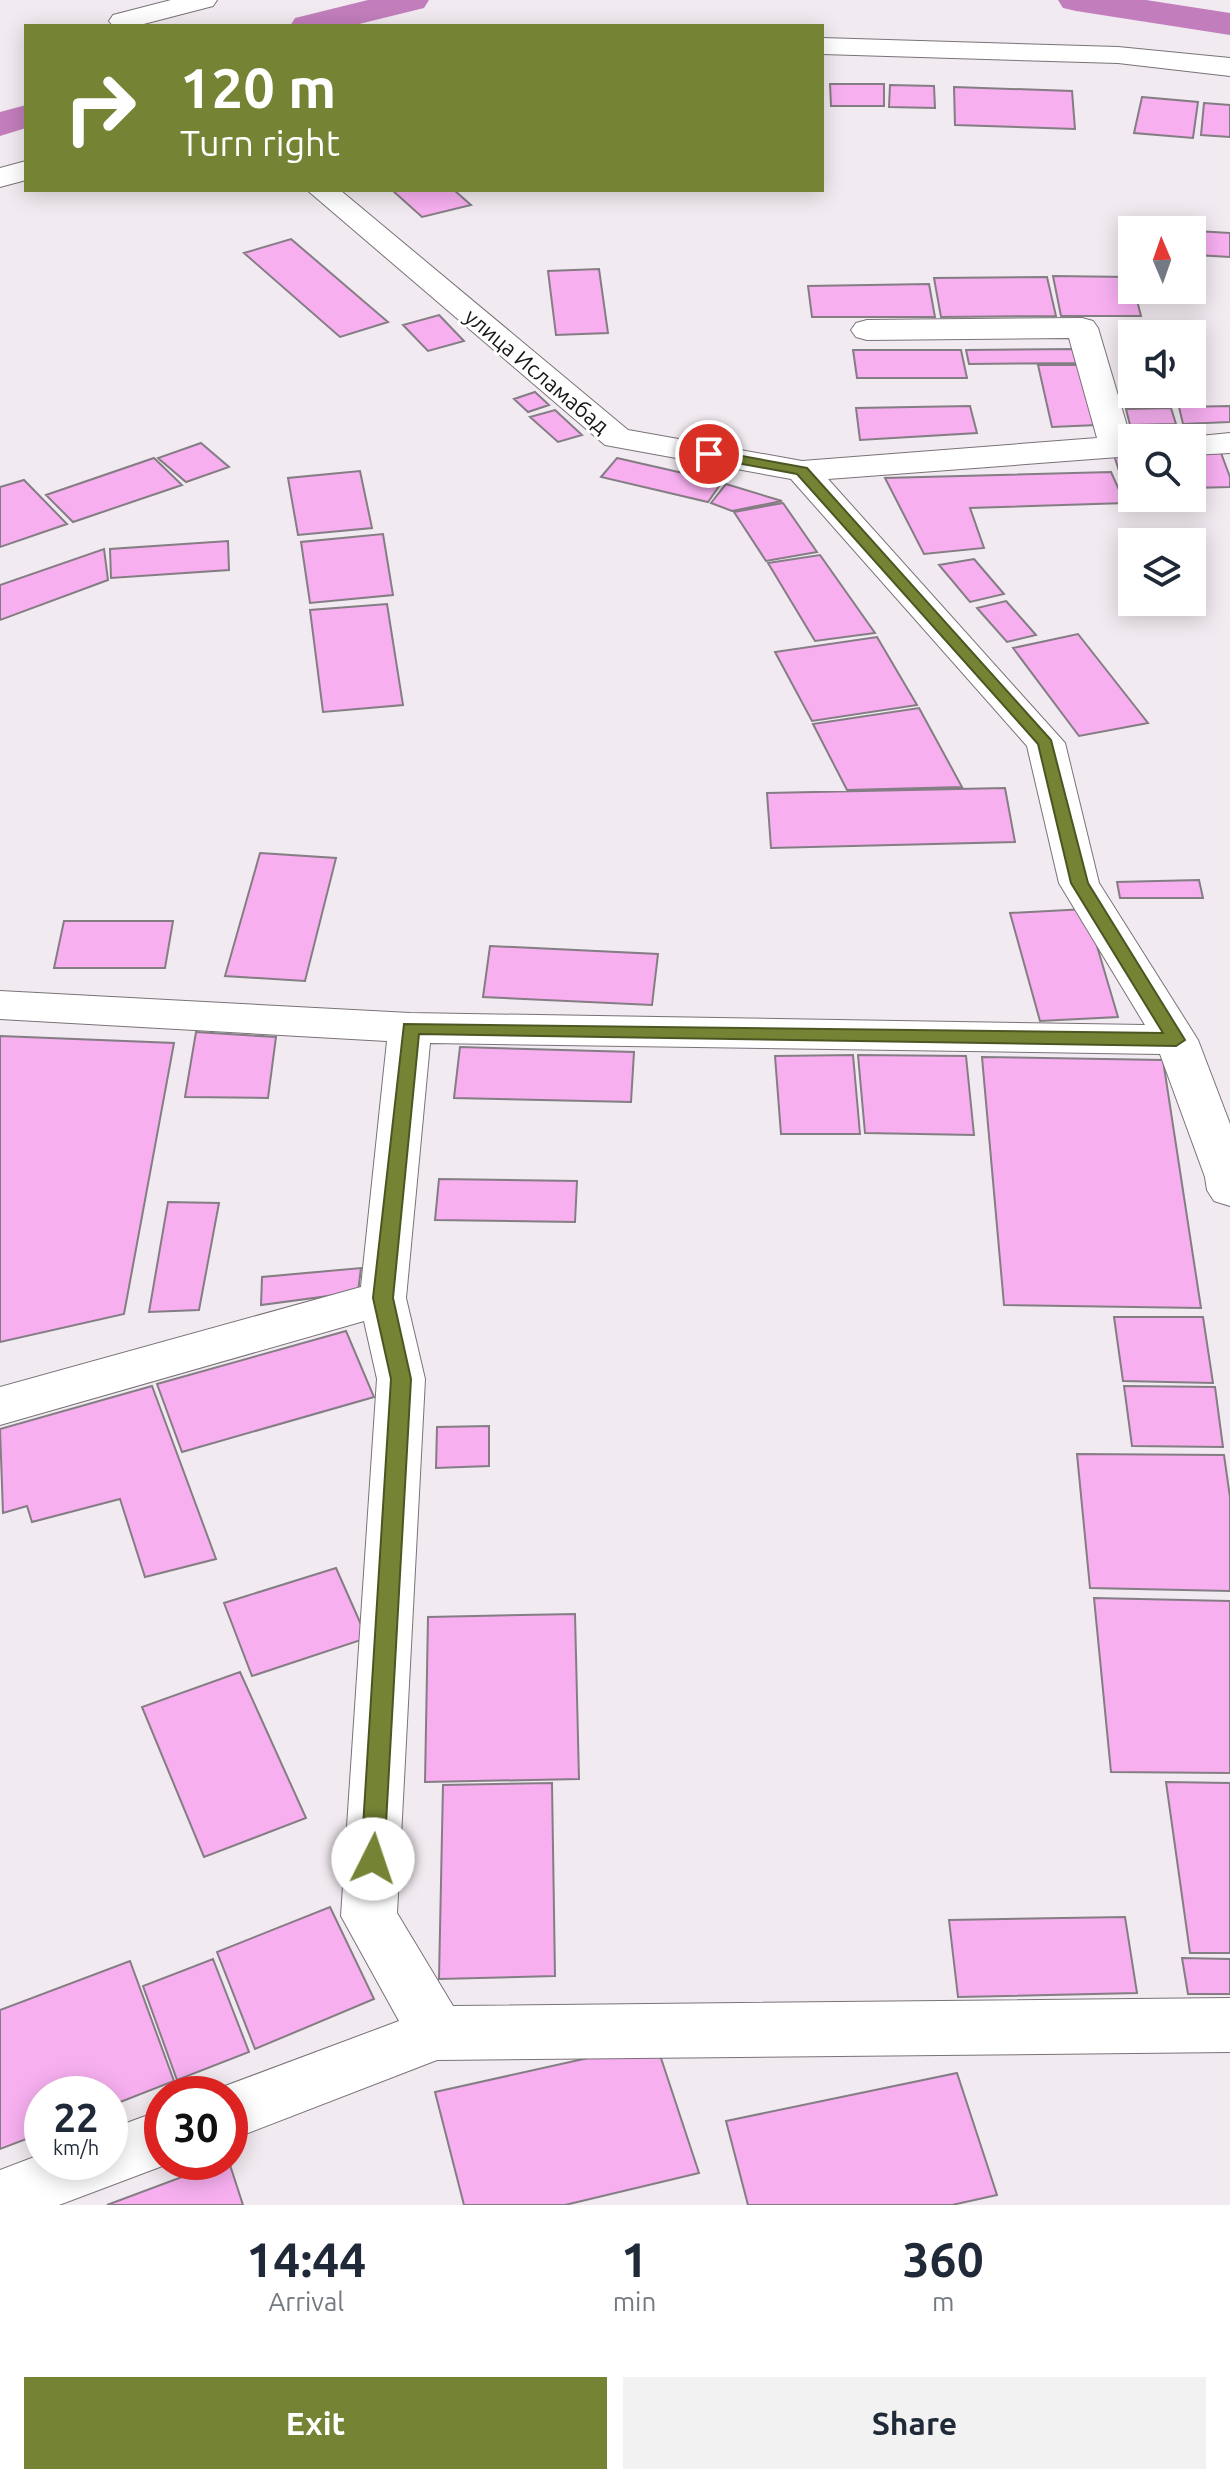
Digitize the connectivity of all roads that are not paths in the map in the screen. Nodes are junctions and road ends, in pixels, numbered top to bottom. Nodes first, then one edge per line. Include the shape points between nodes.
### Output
1 (100, 0) edge
2 (203, 0) edge
3 (126, 23) edge
4 (824, 46) edge
5 (1230, 67) edge
6 (24, 171) edge
7 (0, 178) edge
8 (324, 192) edge
9 (867, 330) dead end
10 (1118, 430) edge
11 (1230, 443) edge
12 (1206, 444) edge
13 (1118, 447) edge
14 (802, 471) junction
15 (0, 1005) edge
16 (410, 1028) junction
17 (1176, 1040) junction
18 (1230, 1190) edge
19 (383, 1298) junction
20 (0, 1406) edge
21 (1230, 2025) edge
22 (437, 2033) junction
23 (248, 2105) edge
24 (50, 2180) edge
25 (0, 2199) edge

1 - 3 street
2 - 3 street
4 - 5 street via 1118,55
6 - 7 street
8 - 14 street, улица Исламабад via 617,438
9 - 10 street via 1082,328
11 - 12 street
13 - 14 street, улица Исламабад
14 - 17 street via 1046,743 1079,883
15 - 16 street
16 - 17 street
16 - 19 street
17 - 18 street
19 - 20 street
19 - 22 street via 401,1379 369,1916
21 - 22 street
22 - 23 street
24 - 25 street

